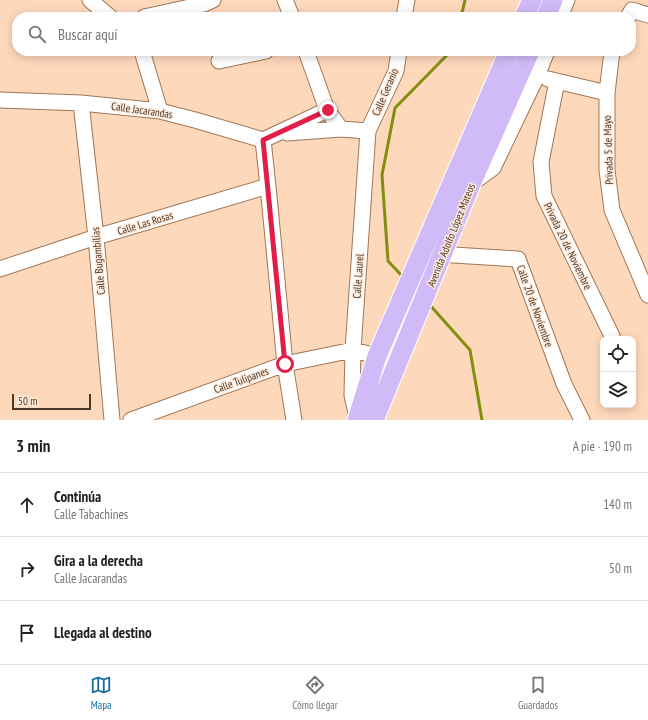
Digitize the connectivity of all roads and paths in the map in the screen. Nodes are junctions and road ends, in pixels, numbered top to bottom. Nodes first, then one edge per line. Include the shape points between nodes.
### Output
1 (90, 0) edge
2 (213, 0) edge
3 (285, 0) edge
4 (407, 0) edge
5 (532, 0) edge
6 (104, 12) edge
7 (167, 12) edge
8 (290, 12) edge
9 (405, 12) edge
10 (526, 12) edge
11 (631, 12) edge
12 (648, 15) edge
13 (144, 56) edge
14 (242, 56) edge
15 (308, 56) edge
16 (398, 56) edge
17 (507, 56) edge
18 (528, 56) edge
19 (545, 56) edge
20 (612, 56) edge
21 (219, 61) dead end
22 (537, 76) junction
23 (557, 81) junction
24 (608, 93) junction
25 (0, 100) edge
26 (81, 103) junction
27 (328, 110) junction
28 (160, 111) junction
29 (341, 129) junction
30 (368, 131) junction
31 (278, 133) junction
32 (263, 140) junction
33 (471, 184) junction
34 (268, 186) junction
35 (96, 237) junction
36 (421, 253) junction
37 (442, 255) junction
38 (0, 269) edge
39 (648, 295) edge
40 (612, 336) dead end
41 (353, 350) junction
42 (376, 356) junction
43 (285, 364) junction
44 (362, 419) edge
45 (112, 420) edge
46 (131, 420) edge
47 (294, 420) edge
48 (582, 420) edge

1 - 6 street
2 - 7 street
3 - 8 street
4 - 9 street
5 - 10 main road
11 - 12 street via 632,10
13 - 28 street
14 - 21 street
15 - 27 street
16 - 30 street, Calle Geranio via 396,72
17 - 36 main road, Avenida Adolfo López Mateos
18 - 33 main road, Avenida Adolfo López Mateos
19 - 22 street
20 - 24 street, Privada 5 de Mayo
22 - 23 street
22 - 33 street via 493,168
23 - 24 street
23 - 40 street, Privada 20 de Noviembre via 541,162 544,196
24 - 39 street, Privada 5 de Mayo via 607,170 612,210
25 - 26 street, Calle Jacarandas
26 - 28 street, Calle Jacarandas
26 - 35 street, Calle Bugambilias
27 - 29 street
27 - 31 street
28 - 32 street, Calle Jacarandas
29 - 30 street
29 - 31 street
30 - 41 street, Calle Laurel
31 - 32 street
32 - 34 street
33 - 37 main road, Avenida Adolfo López Mateos
34 - 35 street, Calle Las Rosas
34 - 43 street
35 - 38 street, Calle Las Rosas
35 - 45 street, Calle Bugambilias
36 - 37 street, Calle 20 de Noviembre
36 - 42 main road, Avenida Adolfo López Mateos
37 - 44 main road, Avenida Adolfo López Mateos via 409,335
37 - 48 street, Calle 20 de Noviembre via 518,259 564,384
41 - 42 street, Calle Tulipanes
41 - 43 street, Calle Tulipanes
41 - 44 street, Calle Laurel via 352,395
42 - 44 main road, Avenida Adolfo López Mateos
43 - 46 street, Calle Tulipanes
43 - 47 street

